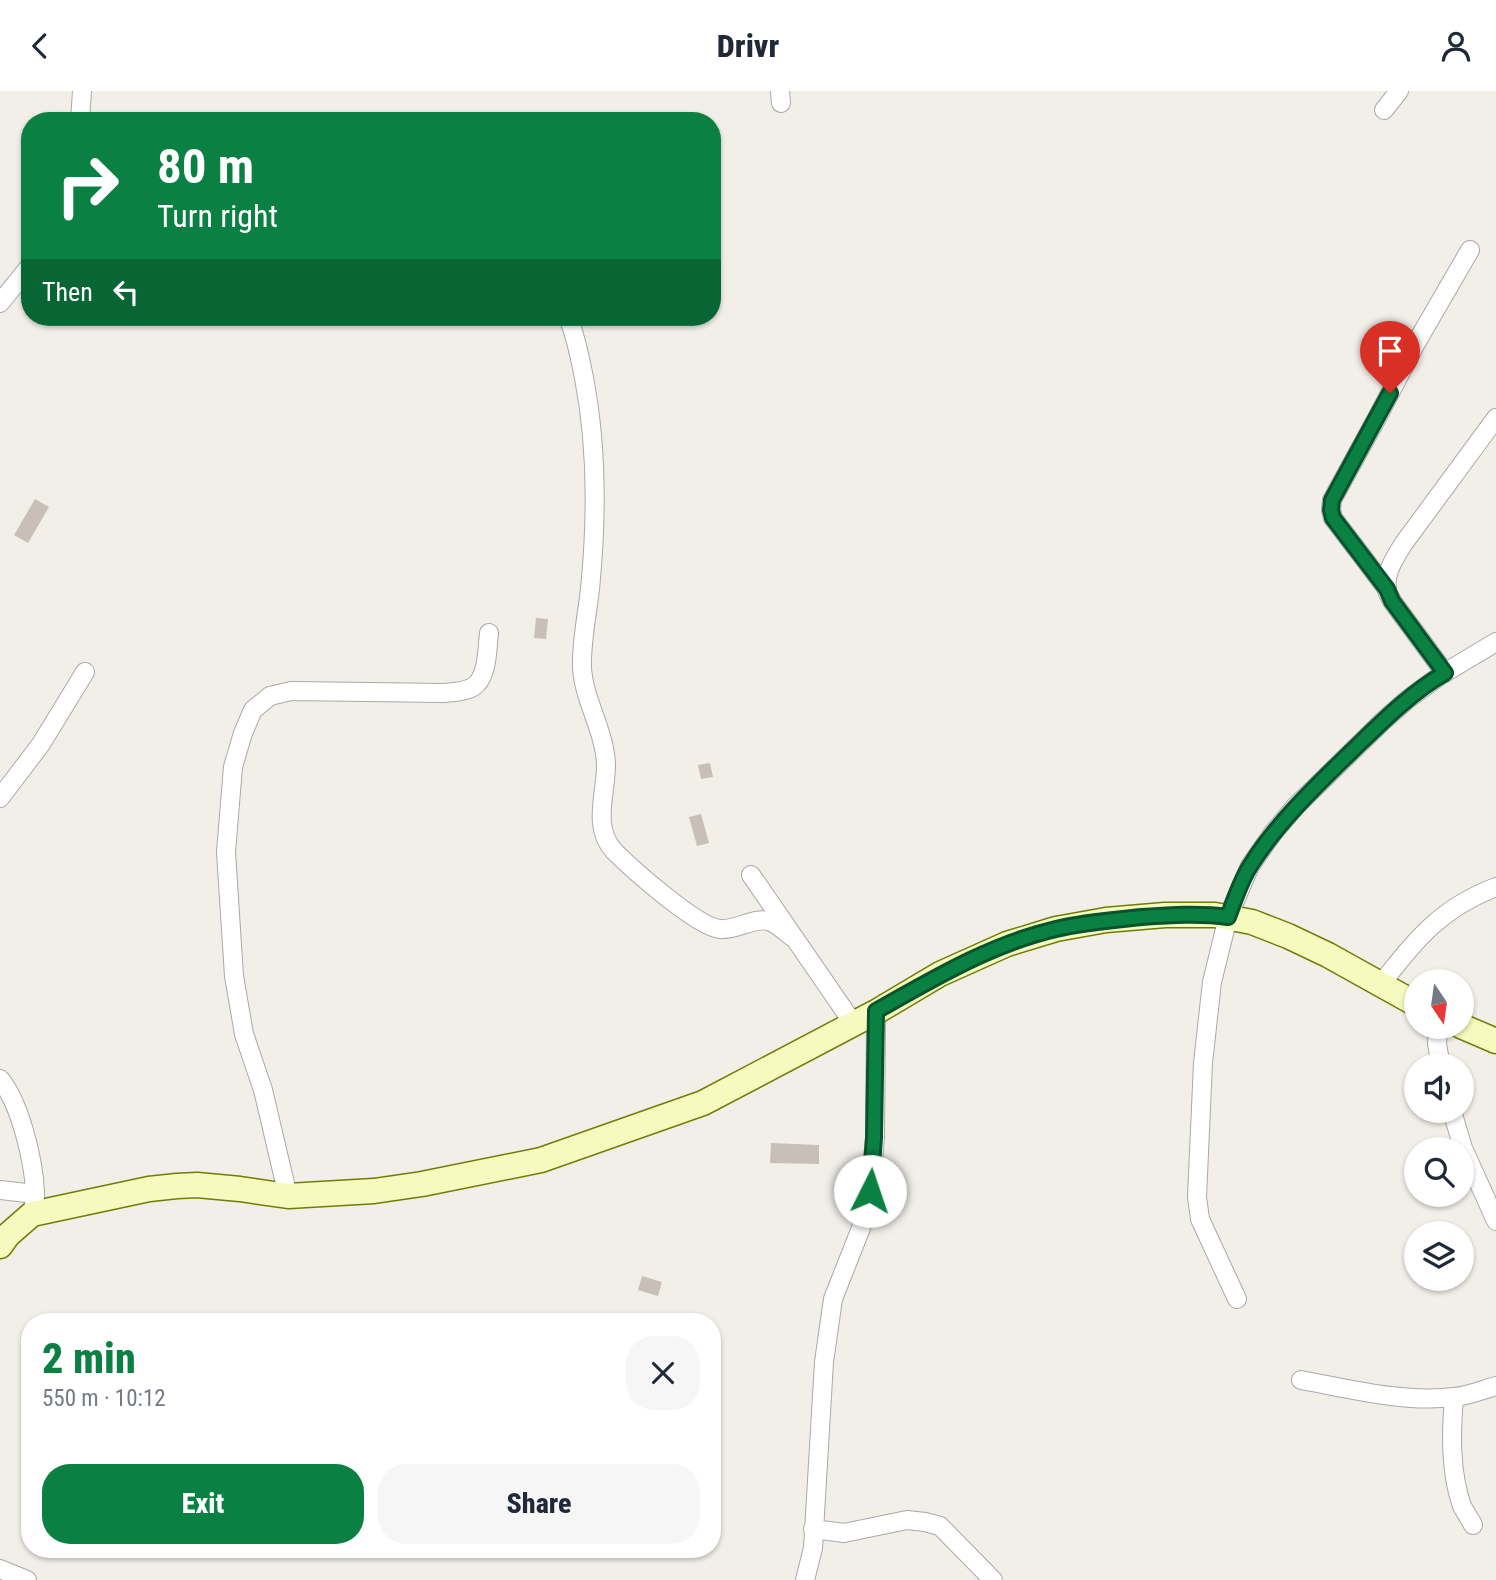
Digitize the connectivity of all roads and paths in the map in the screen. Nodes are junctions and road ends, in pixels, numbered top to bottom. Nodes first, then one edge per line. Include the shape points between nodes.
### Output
1 (82, 91) edge
2 (1399, 91) edge
3 (1384, 110) dead end
4 (81, 112) edge
5 (1470, 250) dead end
6 (21, 276) edge
7 (0, 303) edge
8 (571, 326) edge
9 (1496, 418) edge
10 (1387, 589) junction
11 (489, 633) dead end
12 (1496, 642) edge
13 (85, 672) dead end
14 (1445, 673) junction
15 (0, 798) edge
16 (751, 875) dead end
17 (1496, 887) edge
18 (1228, 917) junction
19 (792, 937) junction
20 (1380, 985) junction
21 (1404, 998) edge
22 (876, 1011) junction
23 (853, 1023) junction
24 (1474, 1032) edge
25 (1496, 1041) edge
26 (0, 1079) edge
27 (1456, 1123) edge
28 (0, 1190) edge
29 (288, 1196) junction
30 (34, 1204) junction
31 (1496, 1221) edge
32 (0, 1246) edge
33 (1237, 1299) dead end
34 (1301, 1380) dead end
35 (1496, 1386) edge
36 (1454, 1397) junction
37 (1473, 1525) dead end
38 (813, 1529) junction
39 (0, 1569) edge
40 (27, 1580) edge
41 (805, 1580) edge
42 (993, 1580) edge

1 - 4 street
2 - 3 street
5 - 10 street via 1332,500 1333,518
6 - 7 street
8 - 19 street via 594,440 593,550 582,669 605,754 601,817 605,839 636,871 702,924 736,928 764,920
9 - 10 street via 1404,543 1392,564
10 - 14 street
11 - 29 street via 484,673 475,687 444,693 291,691 270,696 253,710 243,733 233,767 226,852 234,976 244,1034 263,1090
12 - 14 street
13 - 15 street via 41,744
14 - 18 street via 1383,721 1295,807 1250,866
16 - 19 street
17 - 20 street via 1441,916
18 - 20 street via 1288,936
18 - 22 street via 1165,915 1056,929 1007,944 940,974
18 - 33 street via 1212,982 1203,1063 1197,1197 1200,1219
19 - 23 street
20 - 21 street
22 - 23 street
22 - 38 street via 870,1191 862,1228 833,1299 824,1362
23 - 29 street via 703,1103 541,1160 374,1191
24 - 25 street
26 - 30 street via 23,1129
27 - 31 street
28 - 30 street
29 - 30 street via 177,1186
30 - 32 street
34 - 36 street via 1392,1396
35 - 36 street
36 - 37 street via 1454,1461 1463,1507
38 - 41 street
38 - 42 street via 844,1533 907,1520 925,1521 940,1526
39 - 40 street

